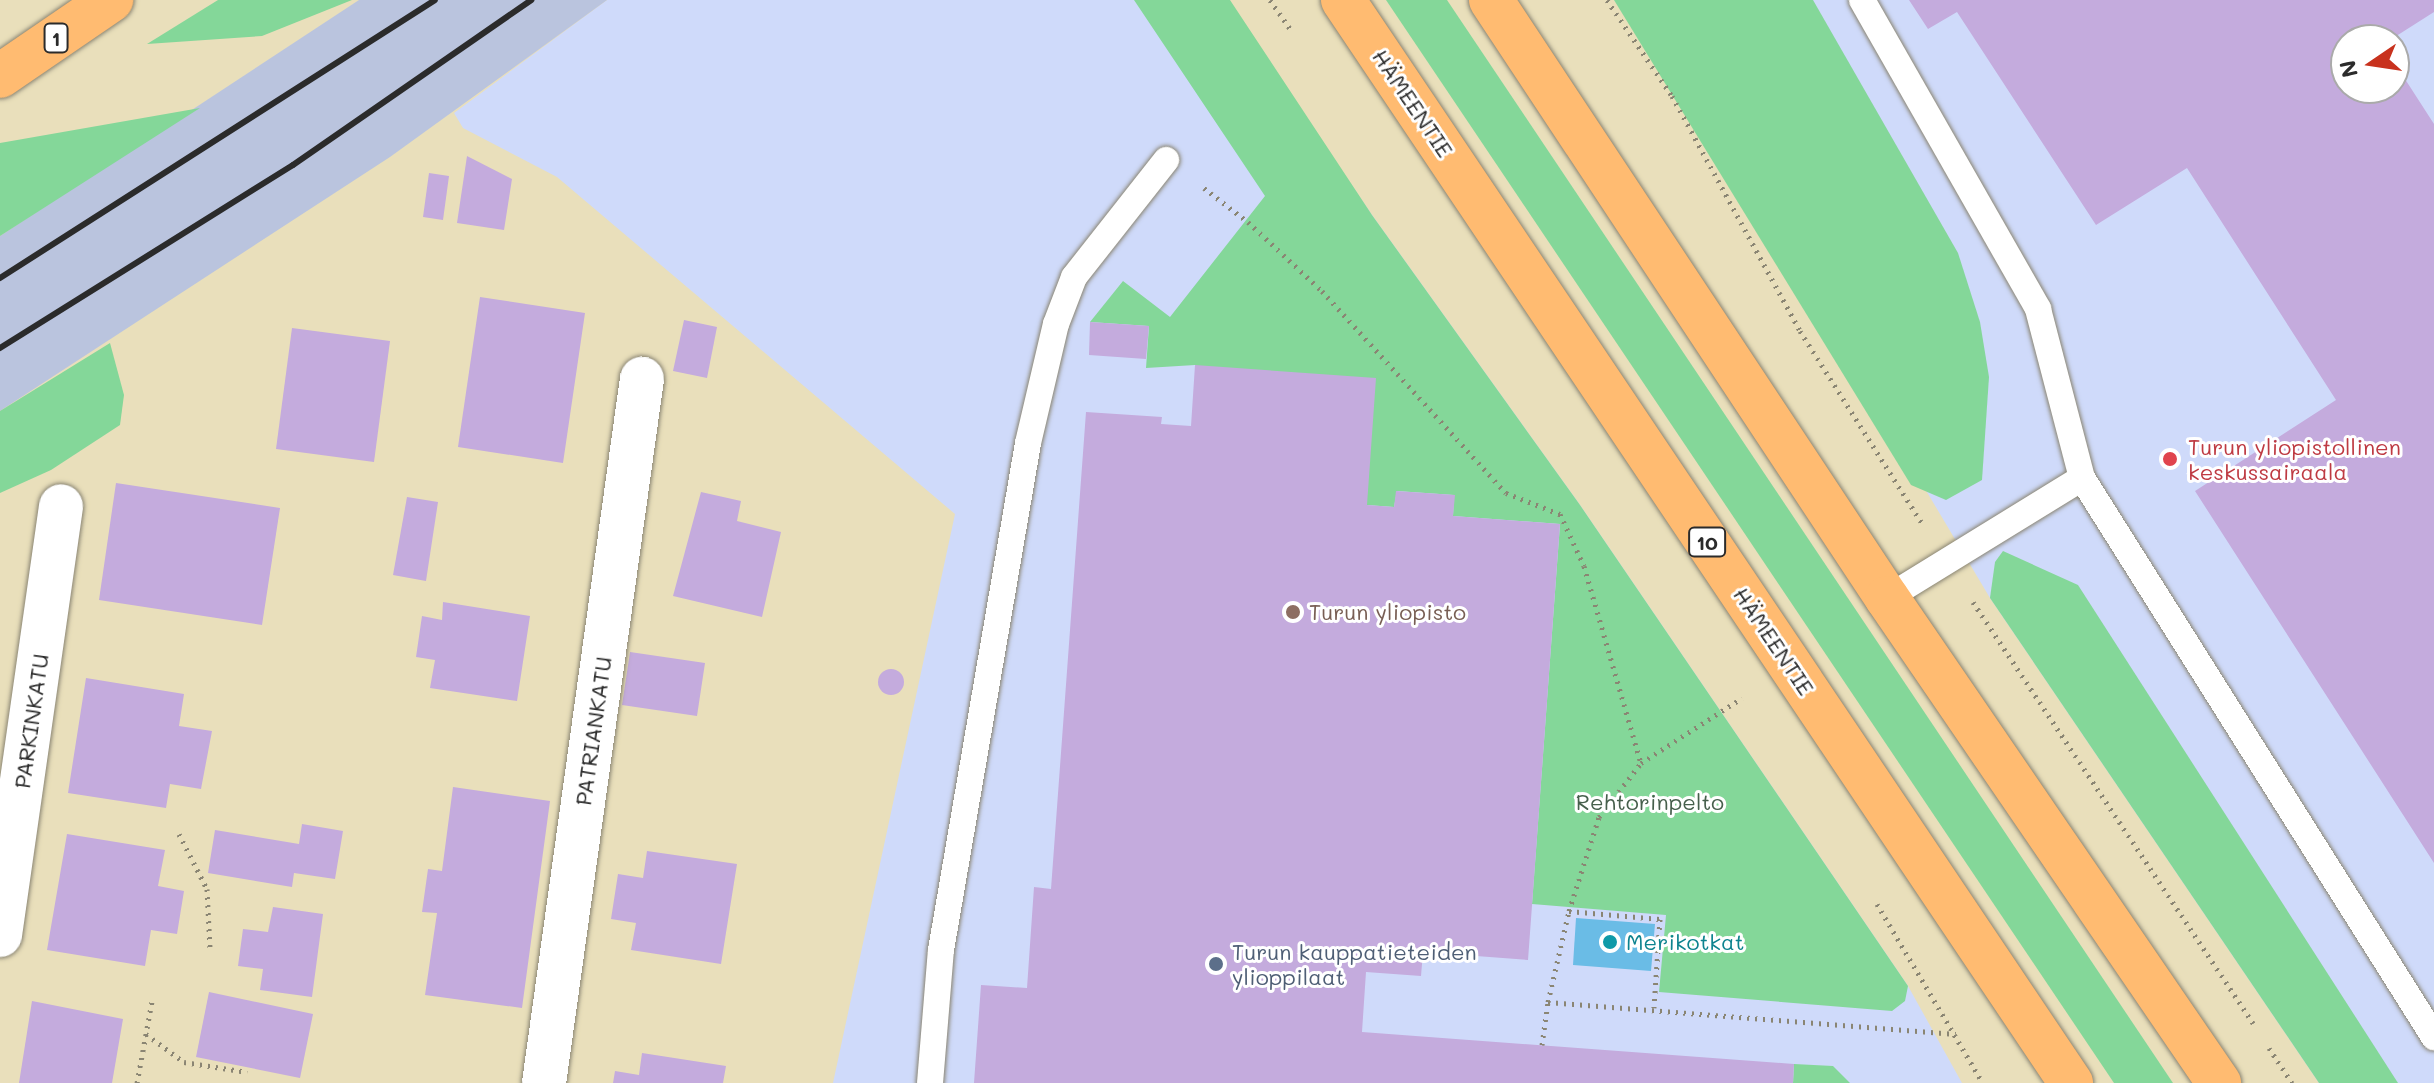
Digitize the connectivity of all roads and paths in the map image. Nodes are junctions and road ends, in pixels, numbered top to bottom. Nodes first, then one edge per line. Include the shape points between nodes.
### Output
1 (111, 0) edge
2 (1343, 0) edge
3 (1491, 0) edge
4 (1862, 0) edge
5 (0, 76) edge
6 (1166, 160) joint
7 (642, 379) dead end
8 (2082, 478) junction
9 (61, 506) dead end
10 (1887, 598) junction
11 (1742, 698) dead end
12 (1641, 763) junction
13 (179, 834) dead end
14 (1569, 911) junction
15 (0, 935) edge
16 (210, 949) dead end
17 (152, 1001) dead end
18 (1548, 1002) junction
19 (1654, 1008) junction
20 (146, 1034) junction
21 (1956, 1034) dead end
22 (2434, 1037) edge
23 (1542, 1045) dead end
24 (247, 1072) dead end
25 (137, 1083) edge
26 (544, 1083) edge
27 (930, 1083) edge
28 (2071, 1083) edge
29 (2219, 1083) edge

1 - 5 highway, 1
2 - 28 highway, HÄMEENTIE / 10
3 - 10 highway
4 - 8 lane via 2038,309
6 - 12 path via 1248,222 1322,291 1506,493 1560,514 1584,566
6 - 27 lane via 1074,277 1056,324 1028,443 941,950
7 - 26 street, PATRIANKATU
8 - 10 lane
8 - 22 lane
9 - 15 street, PARKINKATU
10 - 29 highway
11 - 12 path
12 - 14 path via 1599,817
13 - 16 path via 207,889
14 - 18 path
14 - 19 path via 1660,919
17 - 20 path
18 - 19 path
18 - 23 path
19 - 21 path
20 - 24 path via 184,1062
20 - 25 path

